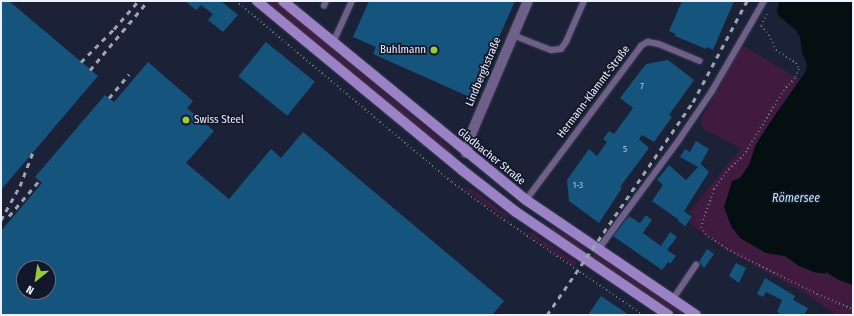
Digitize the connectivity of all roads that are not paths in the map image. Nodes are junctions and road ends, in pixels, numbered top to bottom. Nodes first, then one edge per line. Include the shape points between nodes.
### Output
1 (257, 1) edge
2 (283, 1) edge
3 (352, 1) edge
4 (528, 1) edge
5 (584, 1) edge
6 (764, 1) edge
7 (513, 35) junction
8 (333, 43) junction
9 (700, 61) dead end
10 (466, 153) junction
11 (462, 170) junction
12 (526, 200) junction
13 (598, 250) junction
14 (696, 265) dead end
15 (673, 299) junction
16 (668, 315) edge
17 (696, 315) edge

1 - 11 main road
2 - 8 main road, Gladbacher Straße
3 - 8 lane
4 - 7 street, Lindberghstraße
5 - 7 lane via 561,49 551,50
6 - 13 lane via 712,91
7 - 10 street, Lindberghstraße via 472,132
8 - 10 main road, Gladbacher Straße
9 - 12 lane, Hermann-Klammt-Straße via 659,44 648,42 641,46
10 - 11 main road
10 - 12 main road, Gladbacher Straße
11 - 16 main road via 552,238
12 - 13 main road, Gladbacher Straße
13 - 15 main road, Gladbacher Straße
14 - 15 lane
15 - 17 main road, Gladbacher Straße

